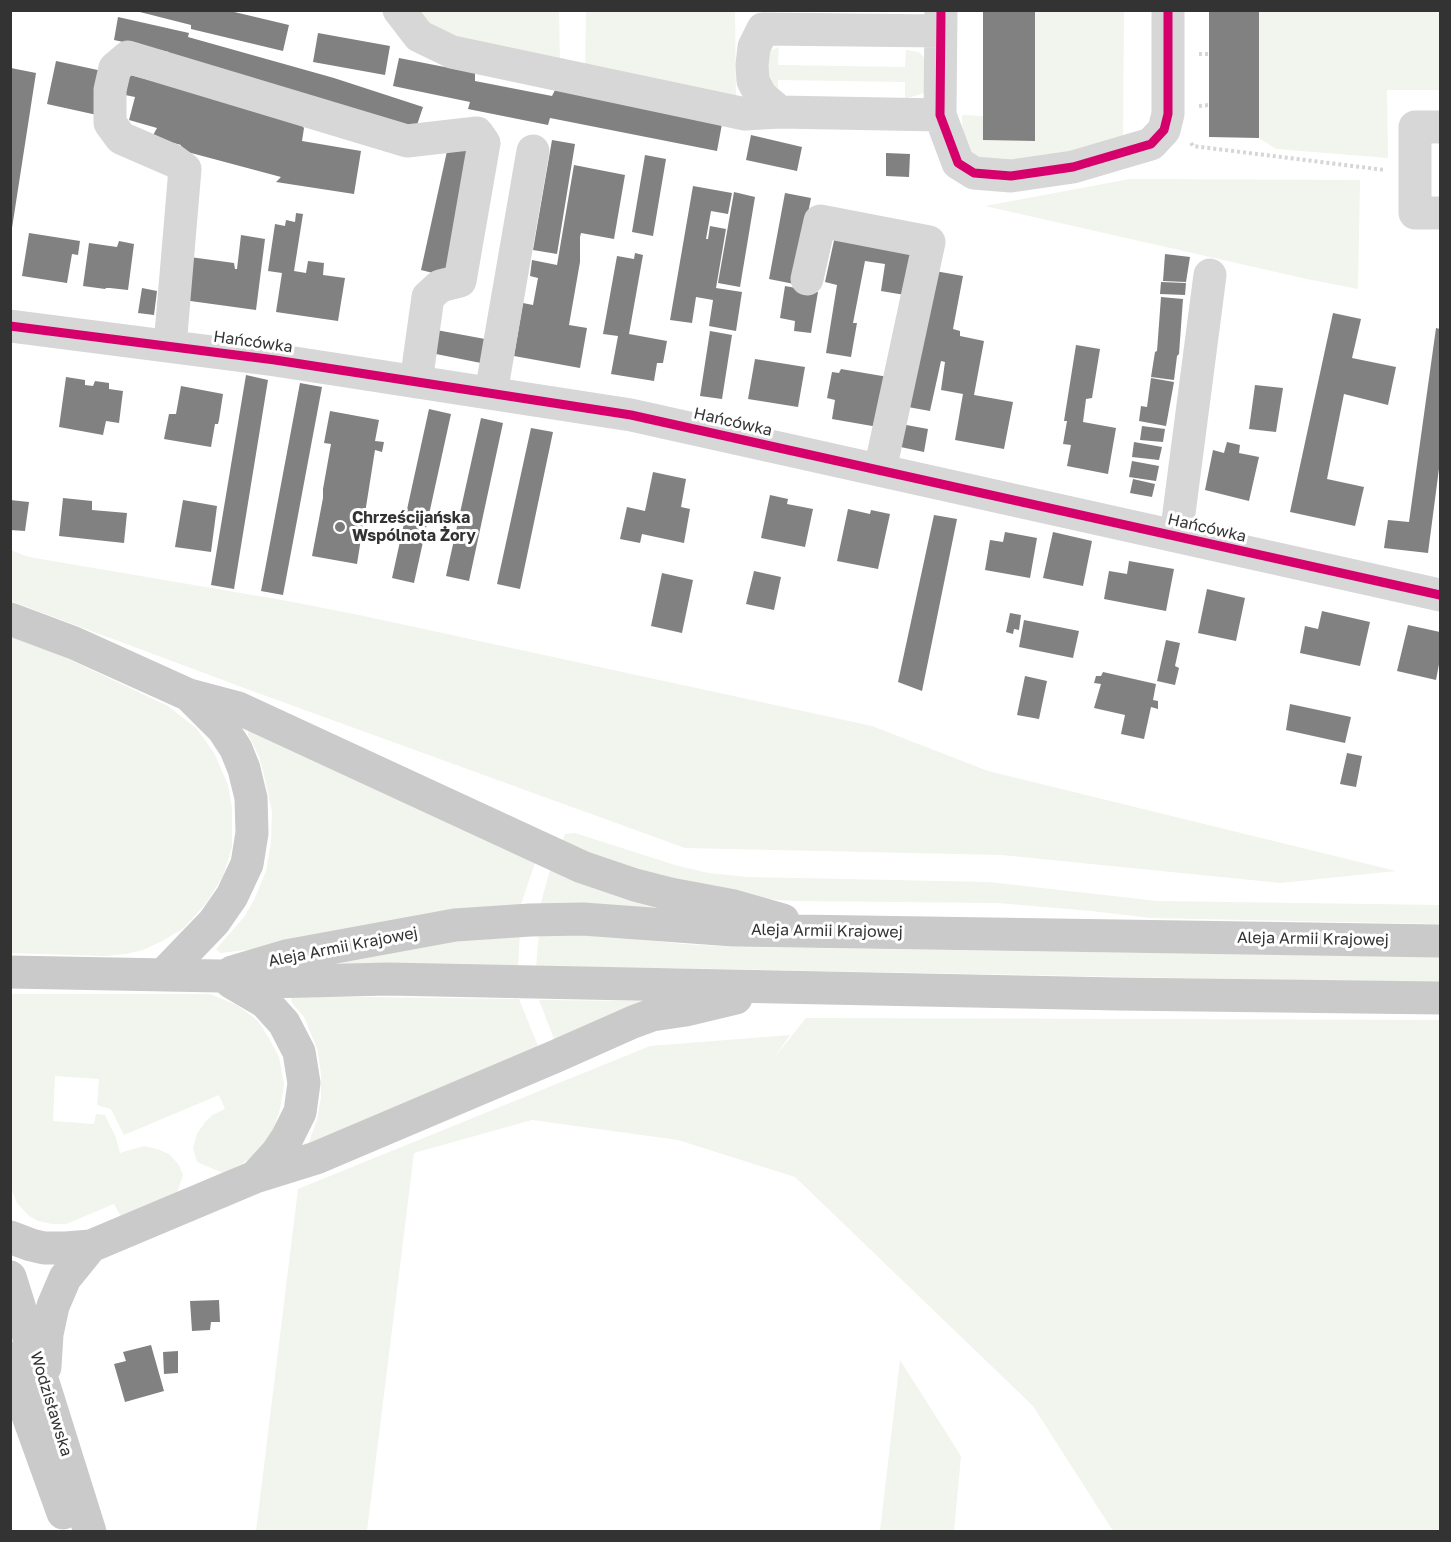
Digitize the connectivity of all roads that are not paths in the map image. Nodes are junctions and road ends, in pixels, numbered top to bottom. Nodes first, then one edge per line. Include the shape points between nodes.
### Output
1 (399, 10) edge
2 (1168, 10) edge
3 (941, 21) edge
4 (780, 112) junction
5 (940, 115) junction
6 (1440, 127) edge
7 (533, 151) dead end
8 (1440, 213) edge
9 (1210, 274) dead end
10 (807, 279) dead end
11 (10, 326) edge
12 (170, 346) junction
13 (416, 382) junction
14 (491, 393) junction
15 (880, 470) junction
16 (1176, 537) junction
17 (1440, 596) edge
18 (10, 619) edge
19 (189, 695) junction
20 (822, 931) junction
21 (1440, 941) edge
22 (10, 972) edge
23 (163, 975) junction
24 (219, 976) junction
25 (781, 987) junction
26 (1440, 998) edge
27 (255, 1177) junction
28 (10, 1237) edge
29 (91, 1246) junction
30 (10, 1277) edge
31 (10, 1358) edge
32 (44, 1380) junction
33 (70, 1532) edge
34 (90, 1532) edge

1 - 4 street via 419,36 452,52 744,114
2 - 5 street via 1168,114 1164,130 1151,144 1073,167 1011,176 974,173 958,163
3 - 4 street via 764,29 754,47 753,81 761,96
3 - 5 street
4 - 5 street
6 - 8 street via 1415,127 1415,213
7 - 14 street
9 - 16 street
10 - 15 street via 820,221 929,242
11 - 12 street, Hańcówka
12 - 13 street, Hańcówka
12 - 13 street via 185,169 174,160 121,138 110,123 115,68 128,57 407,141 477,133 484,143 460,281 440,286 428,297
13 - 14 street, Hańcówka
14 - 15 street, Hańcówka via 631,415
15 - 16 street, Hańcówka
16 - 17 street, Hańcówka
18 - 19 main road
19 - 20 main road via 238,708 582,867 635,885 734,906
19 - 23 main road via 223,729 236,749 251,798 252,832 247,864 232,896
20 - 21 main road, Aleja Armii Krajowej
20 - 24 main road, Aleja Armii Krajowej via 733,930 583,919 495,921 286,956
22 - 23 main road, Aleja Armii Krajowej
23 - 24 main road, Aleja Armii Krajowej
24 - 25 main road, Aleja Armii Krajowej via 268,982 388,980
24 - 27 main road via 265,1002 284,1023 299,1052 304,1083 300,1112 282,1146
25 - 26 main road, Aleja Armii Krajowej
25 - 27 main road via 652,1015 326,1154
27 - 29 main road
28 - 29 main road via 44,1248
29 - 32 main road via 66,1278 53,1306
30 - 32 main road, Wodzisławska
31 - 33 main road, Wodzisławska
32 - 34 main road, Wodzisławska

